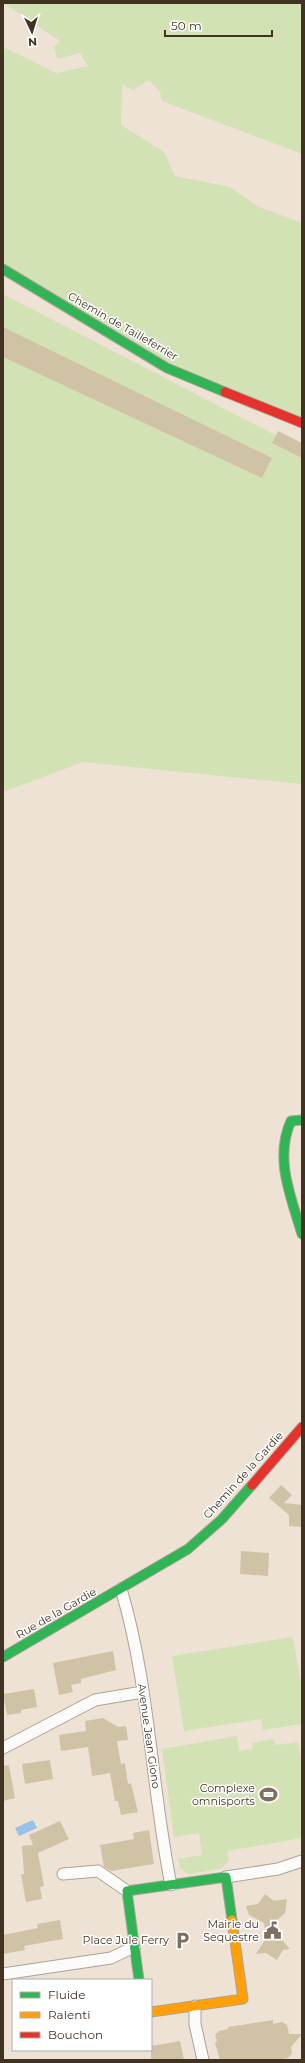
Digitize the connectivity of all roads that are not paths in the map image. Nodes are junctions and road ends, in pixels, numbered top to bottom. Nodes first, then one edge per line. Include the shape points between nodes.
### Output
1 (3, 269) edge
2 (302, 423) edge
3 (302, 1120) edge
4 (302, 1234) edge
5 (302, 1427) edge
6 (121, 1589) junction
7 (3, 1657) edge
8 (143, 1692) junction
9 (3, 1748) edge
10 (302, 1861) edge
11 (63, 1874) dead end
12 (226, 1877) junction
13 (171, 1885) junction
14 (127, 1891) junction
15 (134, 1947) junction
16 (3, 1974) edge
17 (139, 1979) edge
18 (195, 2006) junction
19 (152, 2012) edge
20 (203, 2060) edge

1 - 2 street, Chemin de Tailleferrier via 167,368
3 - 4 street via 291,1121 284,1137 290,1194
5 - 6 street, Chemin de la Gardie via 222,1519 188,1549
6 - 7 street, Rue de la Gardie
6 - 8 street, Avenue Jean Giono
8 - 9 street via 95,1700
8 - 13 street, Avenue Jean Giono
10 - 12 street via 278,1869
11 - 14 street via 98,1871
12 - 13 street
12 - 18 street via 243,1999
13 - 14 street
14 - 15 street
15 - 16 street via 111,1958
15 - 17 street
18 - 19 street
18 - 20 street

